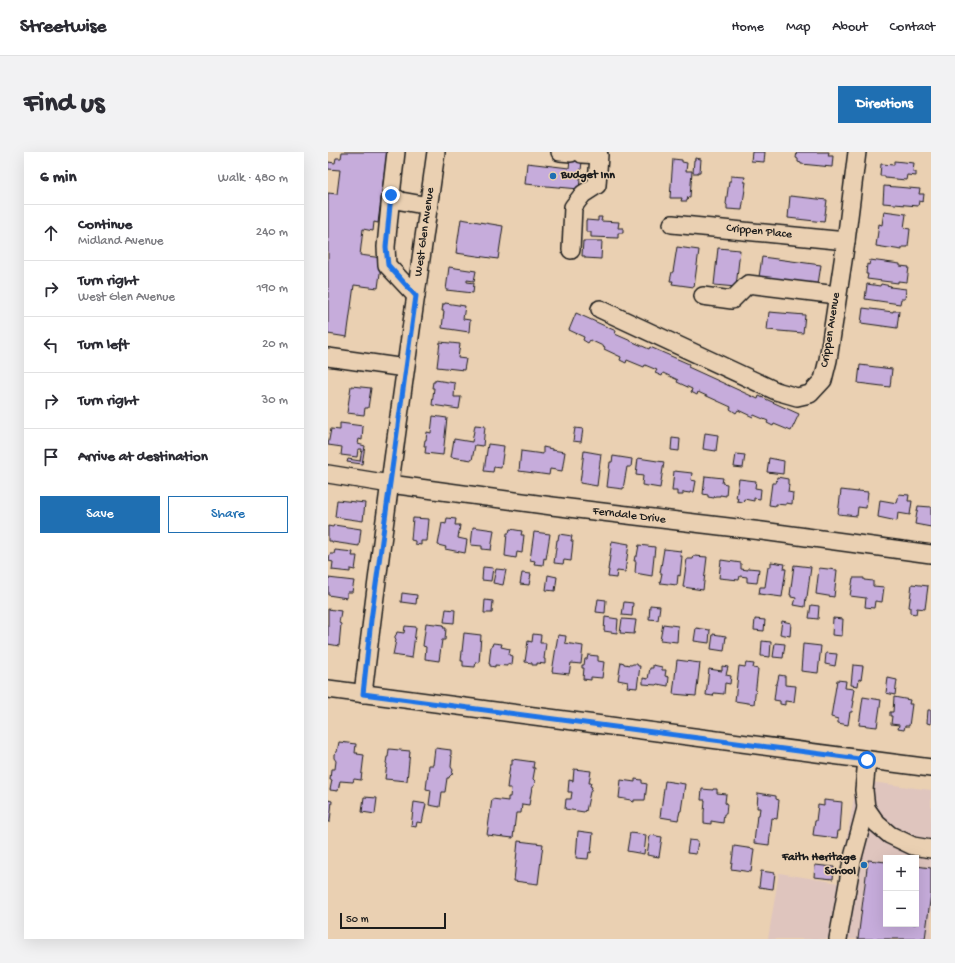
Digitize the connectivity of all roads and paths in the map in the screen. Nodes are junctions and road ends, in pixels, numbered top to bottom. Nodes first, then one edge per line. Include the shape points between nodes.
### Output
1 (396, 152) edge
2 (436, 152) edge
3 (856, 152) edge
4 (571, 153) edge
5 (391, 195) junction
6 (429, 206) junction
7 (672, 224) dead end
8 (846, 241) junction
9 (570, 250) dead end
10 (837, 295) junction
11 (416, 296) junction
12 (703, 296) dead end
13 (600, 309) dead end
14 (328, 358) edge
15 (405, 368) junction
16 (328, 474) edge
17 (390, 484) junction
18 (931, 554) edge
19 (328, 689) edge
20 (363, 694) junction
21 (867, 760) junction
22 (931, 768) edge
23 (866, 808) junction
24 (931, 850) edge
25 (838, 939) edge

1 - 5 street
2 - 6 street, West Glen Avenue
3 - 8 street, Crippen Avenue
4 - 9 street via 600,155 597,184 573,207
5 - 6 street via 401,201
5 - 11 street via 386,247 388,265
6 - 11 street, West Glen Avenue
7 - 8 street, Crippen Place
8 - 10 street, Crippen Avenue
10 - 12 street via 748,284 732,300
10 - 13 street, Crippen Avenue via 823,380 810,394 797,397 776,391
11 - 15 street, West Glen Avenue
14 - 15 street
15 - 17 street, West Glen Avenue
16 - 17 street, Ferndale Drive
17 - 18 street, Ferndale Drive
17 - 20 street, West Glen Avenue
19 - 20 street
20 - 21 street
21 - 22 street
21 - 23 street via 864,790
23 - 24 street via 876,824 890,835 913,846
23 - 25 street via 852,860

